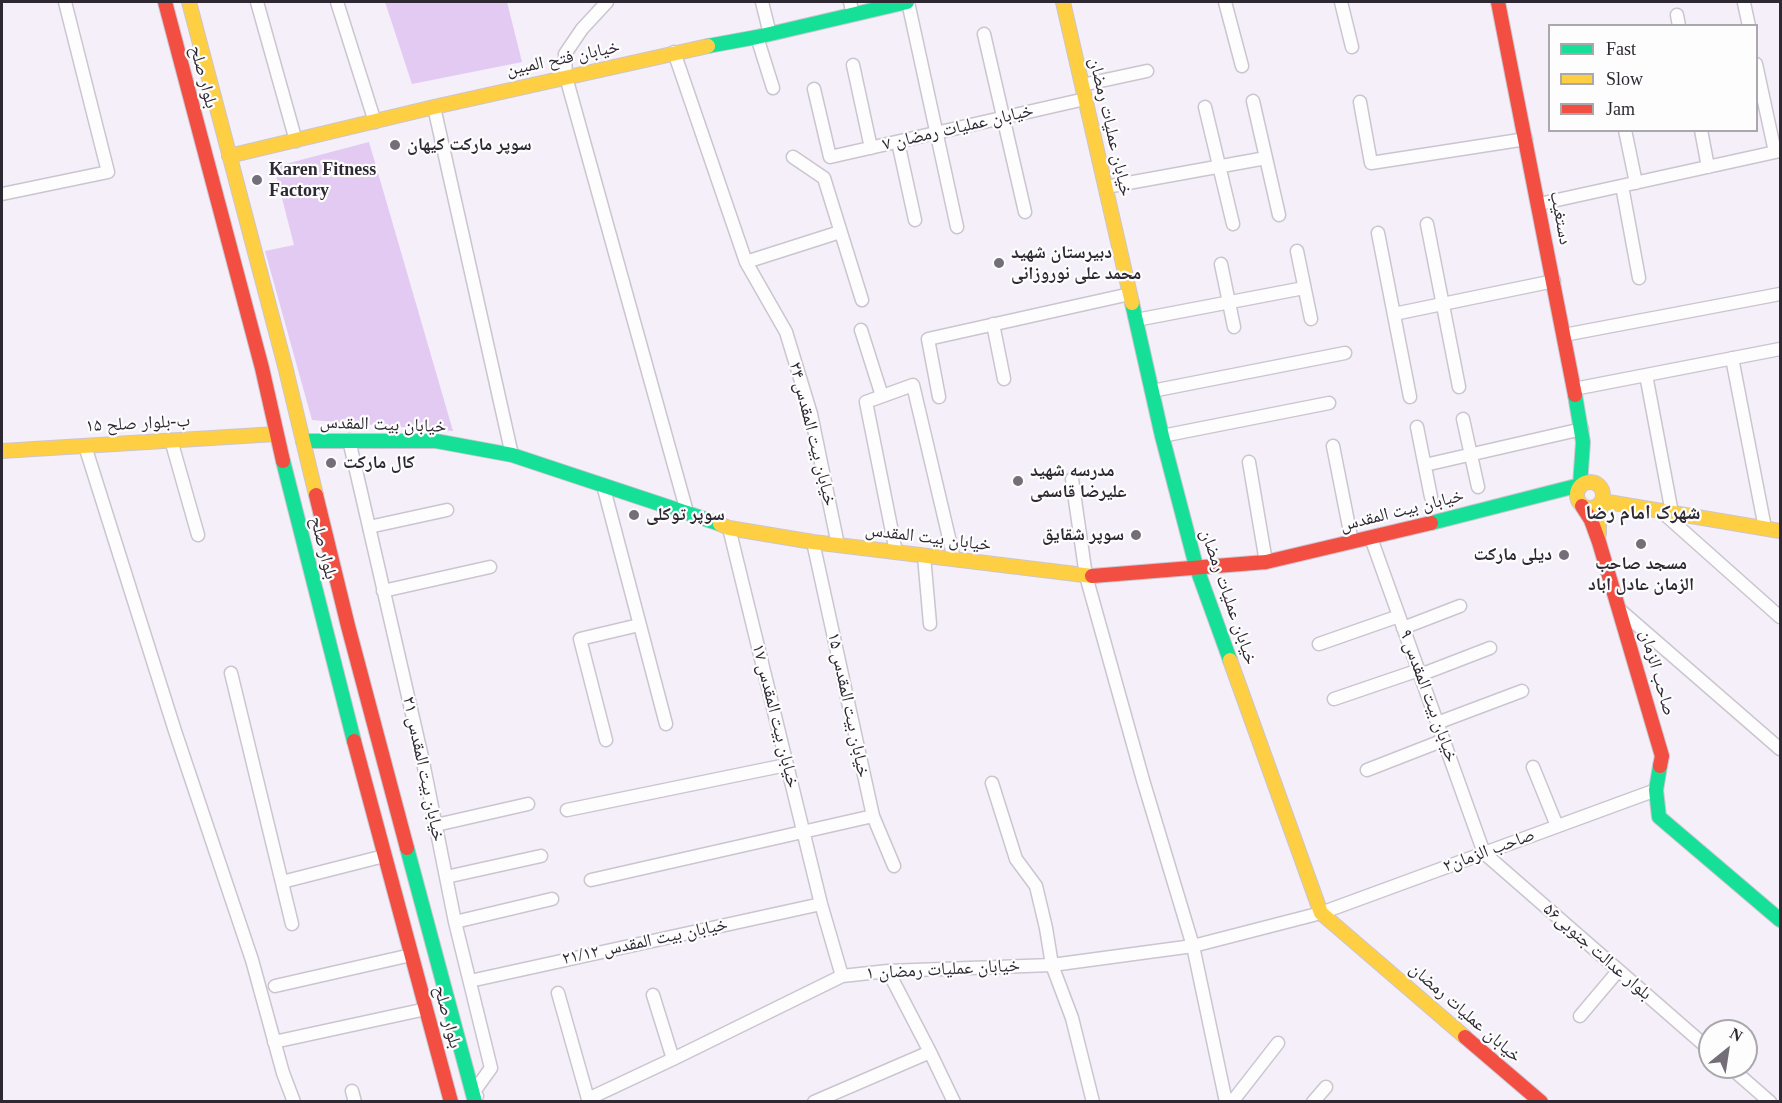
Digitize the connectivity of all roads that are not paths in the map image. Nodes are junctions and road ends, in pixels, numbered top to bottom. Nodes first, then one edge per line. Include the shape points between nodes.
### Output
1 (65, 2) edge
2 (165, 2) edge
3 (189, 2) edge
4 (257, 2) edge
5 (337, 2) edge
6 (607, 2) edge
7 (762, 2) edge
8 (907, 2) edge
9 (1063, 2) edge
10 (1225, 2) edge
11 (1341, 2) edge
12 (1498, 2) edge
13 (1744, 3) dead end
14 (851, 8) edge
15 (1749, 24) edge
16 (984, 34) dead end
17 (764, 35) junction
18 (1352, 46) dead end
19 (201, 47) junction
20 (674, 52) junction
21 (178, 53) junction
22 (853, 65) dead end
23 (1242, 66) dead end
24 (1147, 71) dead end
25 (1758, 72) edge
26 (566, 77) junction
27 (773, 88) dead end
28 (814, 88) dead end
29 (1084, 92) junction
30 (1253, 101) dead end
31 (1360, 102) dead end
32 (434, 107) junction
33 (1205, 107) dead end
34 (1003, 118) junction
35 (375, 122) junction
36 (1626, 132) edge
37 (1701, 132) edge
38 (937, 133) junction
39 (1526, 139) junction
40 (296, 141) junction
41 (897, 142) junction
42 (871, 148) junction
43 (1778, 152) edge
44 (229, 156) junction
45 (793, 157) dead end
46 (1266, 158) junction
47 (1219, 166) junction
48 (1708, 167) junction
49 (1636, 183) junction
50 (1622, 186) junction
51 (1106, 187) junction
52 (2, 194) edge
53 (1539, 204) junction
54 (1025, 212) dead end
55 (1279, 215) dead end
56 (915, 220) dead end
57 (1233, 224) dead end
58 (1427, 225) dead end
59 (957, 227) dead end
60 (840, 232) junction
61 (1378, 233) dead end
62 (1297, 251) dead end
63 (746, 261) junction
64 (1221, 264) dead end
65 (1639, 278) dead end
66 (1554, 281) junction
67 (1304, 288) junction
68 (1130, 294) junction
69 (1780, 294) edge
70 (862, 300) dead end
71 (1229, 303) junction
72 (1442, 304) junction
73 (1394, 314) junction
74 (1311, 319) dead end
75 (1136, 320) junction
76 (993, 324) junction
77 (1234, 327) dead end
78 (861, 330) dead end
79 (1564, 335) junction
80 (1780, 349) edge
81 (1345, 353) dead end
82 (1732, 358) junction
83 (1646, 375) junction
84 (1004, 379) dead end
85 (1459, 387) dead end
86 (1574, 389) junction
87 (1152, 391) junction
88 (882, 396) junction
89 (939, 397) dead end
90 (1410, 397) dead end
91 (1329, 403) dead end
92 (1463, 419) dead end
93 (1417, 427) dead end
94 (276, 434) junction
95 (1162, 436) junction
96 (1583, 436) junction
97 (171, 440) junction
98 (348, 440) junction
99 (303, 441) junction
100 (85, 446) junction
101 (1333, 447) dead end
102 (2, 451) edge
103 (1471, 454) junction
104 (512, 455) junction
105 (1249, 462) dead end
106 (1425, 465) junction
107 (1072, 479) dead end
108 (1598, 484) junction
109 (603, 485) junction
110 (1478, 487) dead end
111 (1431, 497) dead end
112 (1580, 497) junction
113 (1602, 501) junction
114 (447, 510) dead end
115 (687, 512) junction
116 (1667, 512) junction
117 (369, 527) junction
118 (729, 528) junction
119 (1764, 528) junction
120 (1780, 531) edge
121 (198, 535) dead end
122 (1371, 538) junction
123 (813, 542) junction
124 (1599, 542) junction
125 (1352, 543) junction
126 (838, 545) junction
127 (896, 552) junction
128 (924, 556) junction
129 (954, 560) junction
130 (1266, 561) junction
131 (1196, 566) junction
132 (490, 567) dead end
133 (1086, 576) junction
134 (383, 591) junction
135 (1460, 606) dead end
136 (1620, 609) junction
137 (1780, 617) edge
138 (1401, 622) junction
139 (930, 624) dead end
140 (639, 625) junction
141 (348, 626) junction
142 (326, 632) junction
143 (1319, 644) dead end
144 (1490, 648) dead end
145 (231, 673) dead end
146 (1419, 673) junction
147 (1522, 691) dead end
148 (1334, 699) dead end
149 (1437, 723) junction
150 (666, 724) dead end
151 (606, 740) dead end
152 (1444, 740) junction
153 (1780, 749) edge
154 (786, 765) junction
155 (1533, 767) dead end
156 (1367, 770) dead end
157 (992, 783) dead end
158 (1656, 790) junction
159 (528, 804) dead end
160 (567, 810) dead end
161 (873, 816) junction
162 (436, 825) junction
163 (1557, 826) junction
164 (804, 832) junction
165 (1484, 853) junction
166 (384, 856) junction
167 (542, 856) dead end
168 (894, 866) dead end
169 (446, 877) junction
170 (591, 880) dead end
171 (282, 882) junction
172 (552, 899) dead end
173 (820, 904) junction
174 (1322, 913) junction
175 (1780, 920) edge
176 (455, 922) junction
177 (292, 924) dead end
178 (1193, 946) junction
179 (411, 956) junction
180 (1052, 965) junction
181 (888, 971) junction
182 (1618, 971) junction
183 (842, 976) junction
184 (470, 981) junction
185 (275, 986) dead end
186 (558, 993) dead end
187 (653, 995) dead end
188 (426, 1009) junction
189 (1580, 1016) dead end
190 (1698, 1040) edge
191 (274, 1042) junction
192 (1278, 1043) dead end
193 (930, 1052) junction
194 (673, 1059) junction
195 (1744, 1079) edge
196 (1326, 1087) dead end
197 (477, 1099) edge
198 (294, 1101) edge
199 (452, 1101) edge
200 (814, 1101) edge
201 (954, 1101) edge
202 (1093, 1101) edge
203 (1226, 1101) edge
204 (1232, 1101) edge
205 (1313, 1101) edge
206 (1541, 1101) edge
207 (1770, 1101) edge

1 - 52 street via 108,172
2 - 21 street, بلوار صلح
3 - 19 street, بلوار صلح
4 - 40 street
5 - 35 street
6 - 26 street via 565,54
7 - 17 street
8 - 14 street, خیابان فتح المبین
8 - 38 street
9 - 29 street, خیابان عملیات رمضان
10 - 23 street
11 - 18 street
12 - 39 street, دستغیب
13 - 15 street
14 - 17 street, خیابان فتح المبین
16 - 34 street
17 - 20 street, خیابان فتح المبین
17 - 27 street
19 - 21 street
19 - 44 street, بلوار صلح
20 - 26 street, خیابان فتح المبین
20 - 63 street, خیابان بیت المقدس ۲۴
21 - 94 street, بلوار صلح
22 - 42 street
24 - 29 street, خیابان عملیات رمضان ۷
25 - 43 street
26 - 32 street, خیابان فتح المبین
26 - 115 street
28 - 42 street, خیابان عملیات رمضان ۷ via 830,157
29 - 34 street, خیابان عملیات رمضان ۷
29 - 51 street, خیابان عملیات رمضان
30 - 46 street
31 - 39 street via 1371,163
32 - 35 street, خیابان فتح المبین
32 - 104 street
33 - 47 street
34 - 38 street, خیابان عملیات رمضان ۷
34 - 54 street
35 - 40 street, خیابان فتح المبین
36 - 49 street
37 - 48 street
38 - 41 street, خیابان عملیات رمضان ۷
38 - 59 street
39 - 53 street, دستغیب
40 - 44 street, خیابان فتح المبین
41 - 42 street, خیابان عملیات رمضان ۷
41 - 56 street
43 - 48 street
44 - 99 street, بلوار صلح
45 - 60 street via 824,178
46 - 47 street
46 - 55 street
47 - 51 street
47 - 57 street
48 - 49 street
49 - 50 street
50 - 53 street
50 - 65 street
51 - 68 street, خیابان عملیات رمضان
53 - 66 street, دستغیب
58 - 72 street
60 - 63 street
60 - 70 street
61 - 73 street
62 - 67 street
63 - 126 street, خیابان بیت المقدس ۲۴ via 786,332 811,414
64 - 71 street
66 - 72 street
66 - 79 street, دستغیب
67 - 71 street
67 - 74 street
68 - 75 street, خیابان عملیات رمضان
68 - 76 street
69 - 79 street
71 - 75 street
71 - 77 street
72 - 73 street
72 - 85 street
73 - 90 street
75 - 87 street, خیابان عملیات رمضان
76 - 84 street
76 - 89 street via 928,339
78 - 88 street
79 - 86 street, دستغیب
80 - 82 street
81 - 87 street
82 - 83 street
82 - 119 street
83 - 86 street
83 - 116 street
86 - 96 street, دستغیب
87 - 95 street, خیابان عملیات رمضان
88 - 127 street via 866,402
88 - 129 street via 913,385
91 - 95 street
92 - 103 street
93 - 106 street
94 - 97 street, ۱۵ ب-بلوار صلح
94 - 142 street, بلوار صلح
95 - 131 street, خیابان عملیات رمضان
96 - 103 street
96 - 108 street
96 - 112 street
97 - 100 street, ۱۵ ب-بلوار صلح
97 - 121 street
98 - 99 street, خیابان بیت المقدس
98 - 104 street, خیابان بیت المقدس via 436,441
98 - 117 street, خیابان بیت المقدس ۲۱
99 - 141 street, بلوار صلح
100 - 102 street, ۱۵ ب-بلوار صلح
100 - 191 street via 252,960
101 - 125 street
103 - 106 street
103 - 110 street
104 - 109 street, خیابان بیت المقدس
105 - 130 street
106 - 111 street
107 - 133 street
108 - 112 street, خیابان بیت المقدس via 1587,482
108 - 113 street via 1604,494
108 - 116 street, خیابان بیت المقدس
109 - 115 street, خیابان بیت المقدس
109 - 140 street
112 - 113 street, خیابان بیت المقدس via 1589,508
112 - 122 street, خیابان بیت المقدس via 1554,492
112 - 124 street
113 - 116 street, خیابان بیت المقدس
113 - 124 street
114 - 117 street
115 - 118 street, خیابان بیت المقدس
116 - 119 street, خیابان بیت المقدس
116 - 137 street
117 - 134 street, خیابان بیت المقدس ۲۱
118 - 123 street, خیابان بیت المقدس
118 - 154 street, خیابان بیت المقدس ۱۷
119 - 120 street, خیابان بیت المقدس
122 - 125 street, خیابان بیت المقدس
122 - 138 street, خیابان بیت المقدس ۹
123 - 126 street, خیابان بیت المقدس
123 - 161 street, خیابان بیت المقدس ۱۵
124 - 136 street, صاحب الزمان
125 - 130 street, خیابان بیت المقدس
126 - 127 street, خیابان بیت المقدس
127 - 128 street, خیابان بیت المقدس
128 - 129 street, خیابان بیت المقدس
128 - 139 street
129 - 133 street, خیابان بیت المقدس
130 - 131 street, خیابان بیت المقدس
131 - 133 street, خیابان بیت المقدس
131 - 174 street, خیابان عملیات رمضان
132 - 134 street
133 - 178 street
134 - 162 street, خیابان بیت المقدس ۲۱
135 - 138 street
136 - 153 street
136 - 158 street, صاحب الزمان via 1662,756
138 - 143 street
138 - 146 street, خیابان بیت المقدس ۹
140 - 150 street
140 - 151 street via 580,639
141 - 142 street
141 - 197 street, بلوار صلح
142 - 166 street, بلوار صلح
144 - 146 street
145 - 171 street
146 - 148 street
146 - 149 street, خیابان بیت المقدس ۹
147 - 149 street
149 - 152 street, خیابان بیت المقدس ۹
152 - 156 street
152 - 165 street, خیابان بیت المقدس ۹
154 - 160 street
154 - 164 street, خیابان بیت المقدس ۱۷
155 - 163 street
157 - 180 street via 1016,859 1036,886
158 - 163 street, ۲صاحب الزمان
158 - 175 street, صاحب الزمان via 1659,817
159 - 162 street
161 - 164 street
161 - 168 street, خیابان بیت المقدس ۱۵
162 - 169 street, خیابان بیت المقدس ۲۱
163 - 165 street, ۲صاحب الزمان
164 - 170 street
164 - 173 street, خیابان بیت المقدس ۱۷
165 - 174 street, ۲صاحب الزمان
165 - 182 street, بلوار عدالت جنوبی۵۶
166 - 171 street
166 - 179 street, بلوار صلح
167 - 169 street
169 - 176 street, خیابان بیت المقدس ۲۱
171 - 177 street
172 - 176 street
173 - 183 street, خیابان بیت المقدس ۱۷
173 - 184 street, خیابان بیت المقدس ۲۱/۱۲
174 - 178 street, خیابان عملیات رمضان ۱
174 - 206 street, خیابان عملیات رمضان
176 - 184 street, خیابان بیت المقدس ۲۱
178 - 180 street, خیابان عملیات رمضان ۱
178 - 203 street
179 - 185 street
179 - 188 street, بلوار صلح
180 - 181 street, خیابان عملیات رمضان ۱
180 - 202 street via 1072,1018
181 - 183 street, خیابان عملیات رمضان ۱
181 - 193 street
182 - 189 street
182 - 190 street, بلوار عدالت جنوبی۵۶
183 - 194 street, خیابان عملیات رمضان ۱
184 - 197 street, خیابان بیت المقدس ۲۱ via 491,1068
186 - 194 street, خیابان عملیات رمضان ۱ via 588,1099
187 - 194 street
188 - 191 street
188 - 199 street, بلوار صلح
191 - 198 street
192 - 204 street
193 - 200 street
193 - 201 street
195 - 207 street
196 - 205 street

